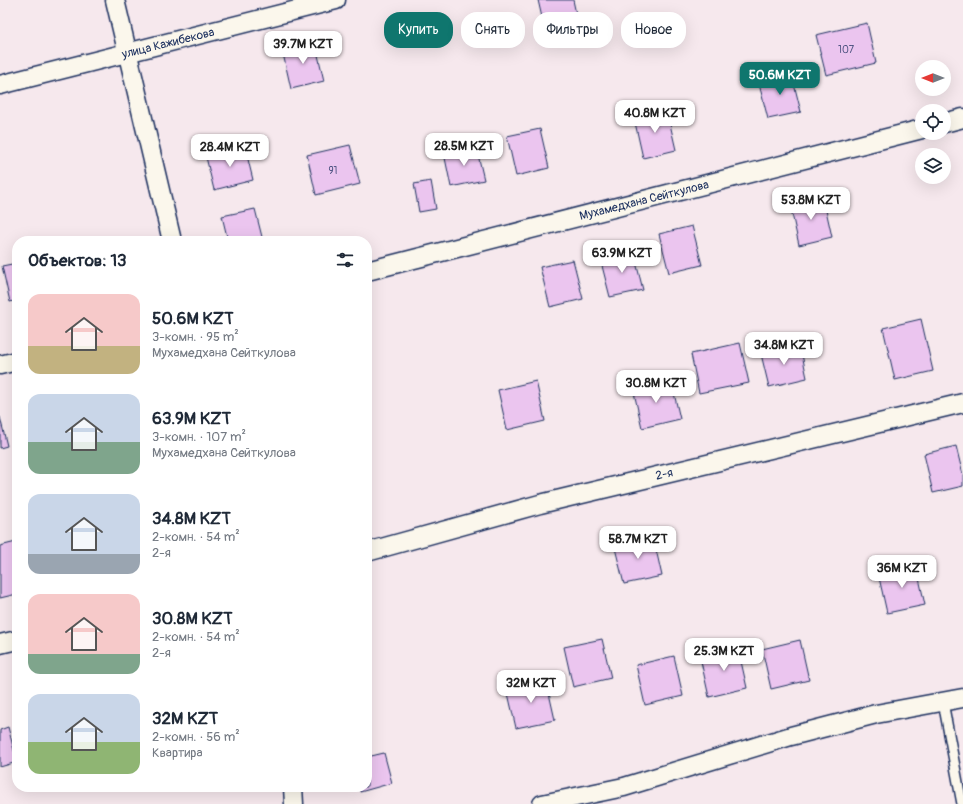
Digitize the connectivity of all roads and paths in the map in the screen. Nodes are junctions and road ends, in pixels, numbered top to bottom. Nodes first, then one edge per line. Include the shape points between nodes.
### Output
1 (115, 0) edge
2 (336, 0) edge
3 (128, 54) junction
4 (0, 85) edge
5 (963, 118) edge
6 (951, 121) edge
7 (915, 131) edge
8 (171, 236) edge
9 (372, 270) edge
10 (12, 362) edge
11 (0, 365) edge
12 (963, 403) edge
13 (372, 551) edge
14 (12, 641) edge
15 (0, 644) edge
16 (963, 698) edge
17 (943, 702) junction
18 (293, 792) edge
19 (294, 804) edge
20 (542, 804) edge
21 (962, 804) edge

1 - 3 street
2 - 3 street, улица Кажибекова
3 - 4 street, улица Кажибекова
3 - 8 street
5 - 6 street
7 - 9 street, Мухамедхана Сейткулова
10 - 11 street
12 - 13 street, 2-я via 540,504
14 - 15 street
16 - 17 street
17 - 20 street via 876,714 791,736 624,787
17 - 21 lane
18 - 19 street

